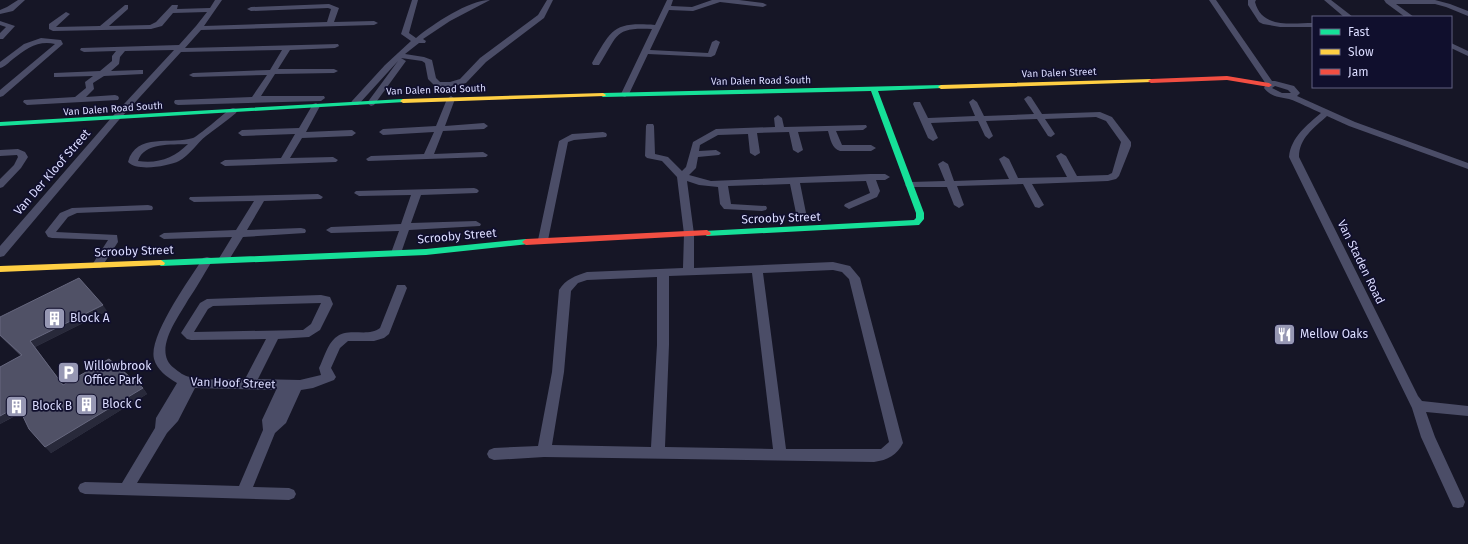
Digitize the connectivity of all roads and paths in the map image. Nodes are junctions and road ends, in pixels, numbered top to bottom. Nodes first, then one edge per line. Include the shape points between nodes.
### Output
1 (22, 0) edge
2 (219, 0) edge
3 (415, 0) edge
4 (488, 0) edge
5 (550, 0) edge
6 (670, 0) edge
7 (719, 0) edge
8 (1212, 0) edge
9 (1253, 0) edge
10 (1327, 0) edge
11 (1386, 1) edge
12 (696, 2) dead end
13 (763, 4) dead end
14 (125, 7) dead end
15 (667, 8) junction
16 (251, 9) dead end
17 (213, 10) junction
18 (0, 12) edge
19 (66, 14) dead end
20 (1468, 14) edge
21 (1348, 16) edge
22 (1408, 16) edge
23 (267, 17) junction
24 (0, 23) edge
25 (374, 23) dead end
26 (330, 24) junction
27 (1312, 25) edge
28 (102, 28) junction
29 (199, 28) junction
30 (657, 28) junction
31 (0, 36) edge
32 (421, 40) junction
33 (716, 42) dead end
34 (335, 46) dead end
35 (1452, 46) edge
36 (287, 48) junction
37 (123, 49) junction
38 (180, 49) junction
39 (84, 50) dead end
40 (646, 52) junction
41 (1468, 54) edge
42 (403, 56) junction
43 (596, 63) dead end
44 (0, 66) edge
45 (334, 71) dead end
46 (140, 72) dead end
47 (273, 72) junction
48 (103, 74) junction
49 (57, 75) dead end
50 (193, 75) dead end
51 (1272, 86) junction
52 (874, 89) junction
53 (0, 94) edge
54 (625, 94) junction
55 (115, 98) dead end
56 (78, 99) junction
57 (255, 99) junction
58 (451, 99) junction
59 (1028, 99) dead end
60 (28, 102) dead end
61 (178, 102) dead end
62 (319, 102) junction
63 (973, 102) dead end
64 (355, 103) junction
65 (371, 103) junction
66 (917, 104) dead end
67 (232, 111) junction
68 (1326, 113) junction
69 (1039, 116) junction
70 (823, 117) dead end
71 (778, 118) dead end
72 (981, 118) junction
73 (115, 119) junction
74 (925, 120) junction
75 (733, 121) dead end
76 (0, 124) edge
77 (484, 126) dead end
78 (650, 126) dead end
79 (863, 127) dead end
80 (829, 128) junction
81 (439, 129) junction
82 (794, 129) junction
83 (780, 130) junction
84 (752, 131) junction
85 (383, 132) dead end
86 (733, 132) junction
87 (242, 133) dead end
88 (300, 133) junction
89 (352, 133) dead end
90 (1051, 134) dead end
91 (603, 135) dead end
92 (989, 136) dead end
93 (933, 138) dead end
94 (196, 140) junction
95 (871, 148) dead end
96 (798, 150) dead end
97 (0, 153) edge
98 (716, 153) dead end
99 (755, 153) dead end
100 (694, 154) junction
101 (483, 155) dead end
102 (1061, 156) dead end
103 (428, 157) junction
104 (371, 159) dead end
105 (1004, 159) dead end
106 (333, 160) dead end
107 (284, 161) junction
108 (225, 163) dead end
109 (943, 164) dead end
110 (1468, 166) edge
111 (682, 176) junction
112 (885, 176) dead end
113 (870, 177) junction
114 (794, 180) junction
115 (1074, 180) junction
116 (1026, 181) junction
117 (1015, 182) junction
118 (951, 183) junction
119 (723, 184) junction
120 (0, 185) edge
121 (910, 185) junction
122 (474, 191) dead end
123 (418, 192) junction
124 (359, 193) dead end
125 (318, 197) dead end
126 (261, 198) junction
127 (194, 199) dead end
128 (959, 205) dead end
129 (1039, 205) dead end
130 (849, 206) dead end
131 (148, 208) dead end
132 (762, 208) dead end
133 (801, 213) dead end
134 (476, 224) dead end
135 (405, 227) junction
136 (331, 230) dead end
137 (301, 231) dead end
138 (240, 233) junction
139 (689, 234) junction
140 (164, 236) dead end
141 (543, 240) junction
142 (0, 253) edge
143 (396, 253) junction
144 (223, 260) junction
145 (207, 261) junction
146 (97, 265) junction
147 (0, 268) edge
148 (757, 270) junction
149 (688, 272) junction
150 (663, 273) junction
151 (401, 288) dead end
152 (274, 335) junction
153 (188, 382) junction
154 (250, 384) junction
155 (290, 385) junction
156 (1418, 406) junction
157 (1468, 411) edge
158 (544, 450) junction
159 (658, 452) junction
160 (494, 454) dead end
161 (780, 454) junction
162 (84, 488) dead end
163 (126, 489) junction
164 (243, 493) junction
165 (289, 494) dead end
166 (1458, 502) dead end

1 - 18 street via 10,9
2 - 17 street, Van Der Kloof Street
3 - 32 street via 405,34 407,37
4 - 32 street via 458,15
5 - 42 street via 541,16 482,60 457,84 438,84 432,79 429,62
6 - 15 street
7 - 12 street
7 - 13 street
7 - 15 street via 693,9
8 - 51 street
9 - 27 street via 1252,5 1266,22 1280,25
10 - 21 street
11 - 20 street via 1435,2
11 - 22 street
14 - 28 street
15 - 30 street
16 - 23 street
17 - 28 street via 173,9 156,26
17 - 29 street, Van Der Kloof Street
19 - 28 street via 52,26 52,29
23 - 26 street
23 - 26 street via 329,6 335,8
23 - 29 street
24 - 31 street via 11,26
25 - 26 street
29 - 38 street, Van Der Kloof Street
30 - 40 street
30 - 43 street via 632,26 618,29
32 - 42 street
33 - 40 street via 710,55
34 - 36 street
35 - 41 street
36 - 38 street
36 - 47 street
37 - 38 street
37 - 39 street
37 - 48 street via 116,56 116,62
38 - 73 street, Van Der Kloof Street
40 - 54 street
42 - 64 street via 371,84
42 - 65 street
44 - 53 street via 27,44 40,41 59,44
45 - 47 street
46 - 48 street
47 - 50 street
47 - 57 street
48 - 49 street
48 - 56 street via 89,82 90,89
51 - 52 street, Van Dalen Street via 1227,78
51 - 68 street via 1276,94 1292,95
52 - 54 street, Van Dalen Road South
52 - 121 street
54 - 58 street, Van Dalen Road South
55 - 56 street
56 - 60 street
57 - 61 street
57 - 62 street
58 - 65 street, Van Dalen Road South
58 - 81 street
59 - 69 street
62 - 64 street, Van Dalen Road South
62 - 67 street, Van Dalen Road South
62 - 88 street
63 - 72 street
64 - 65 street, Van Dalen Road South
66 - 74 street
67 - 73 street, Van Dalen Road South
67 - 94 street
68 - 110 street
68 - 156 street, Van Staden Road via 1299,140 1294,156 1408,391
69 - 72 street
69 - 90 street
69 - 115 street via 1102,114 1109,119 1126,142 1113,177
70 - 80 street
71 - 83 street
72 - 74 street
72 - 92 street
73 - 76 street, Van Dalen Road South
73 - 142 street, Van Der Kloof Street
74 - 93 street
75 - 86 street
77 - 81 street
78 - 111 street via 649,154 666,159
79 - 80 street
80 - 82 street
80 - 95 street via 840,148
81 - 85 street
81 - 103 street
82 - 83 street
82 - 96 street
83 - 84 street
84 - 86 street
84 - 99 street
86 - 100 street via 710,134 697,142
87 - 88 street
88 - 89 street
88 - 107 street
91 - 141 street via 572,137 564,141
94 - 94 street via 185,153 170,162 133,162 136,155 147,145
97 - 120 street via 18,152 22,154 23,160
98 - 100 street
100 - 111 street via 692,168
101 - 103 street
102 - 115 street
103 - 104 street
105 - 117 street
106 - 107 street
107 - 108 street
109 - 118 street
111 - 119 street via 699,182
111 - 139 street
112 - 113 street
113 - 114 street
113 - 130 street via 874,195
114 - 119 street
114 - 133 street
115 - 116 street
116 - 117 street
116 - 129 street
117 - 118 street
118 - 121 street
118 - 128 street
119 - 132 street via 725,204 728,207
121 - 139 street, Scrooby Street via 920,213 920,219 916,223
122 - 123 street
123 - 124 street
123 - 135 street
125 - 126 street
126 - 127 street
126 - 138 street
131 - 146 street via 76,210 64,215 50,232 52,235 113,237 114,242
134 - 135 street
135 - 136 street
135 - 143 street
137 - 138 street
138 - 140 street
138 - 144 street
139 - 141 street, Scrooby Street
139 - 149 street
141 - 143 street, Scrooby Street
143 - 144 street, Scrooby Street
144 - 145 street, Scrooby Street
145 - 146 street, Scrooby Street
145 - 153 street, Van Hoof Street via 167,325 159,346 162,366
146 - 147 street, Scrooby Street
148 - 149 street
148 - 161 street
148 - 161 street via 833,266 851,273 896,443 888,453 880,456
149 - 150 street
150 - 158 street via 587,276 570,283 565,290 558,372
150 - 159 street via 663,345
151 - 155 street, Van Hoof Street via 385,331 372,337 347,336 338,341 325,368 330,377 313,383
152 - 152 street via 191,336 187,331 204,306 211,302 321,299 327,302 312,331 305,334
152 - 154 street
153 - 154 street, Van Hoof Street
153 - 163 street via 173,417 162,429
154 - 155 street, Van Hoof Street
155 - 164 street via 269,420 270,430
156 - 157 street
156 - 166 street, Van Staden Road via 1428,437
158 - 159 street
158 - 160 street
159 - 161 street
162 - 163 street
163 - 164 street
164 - 165 street

